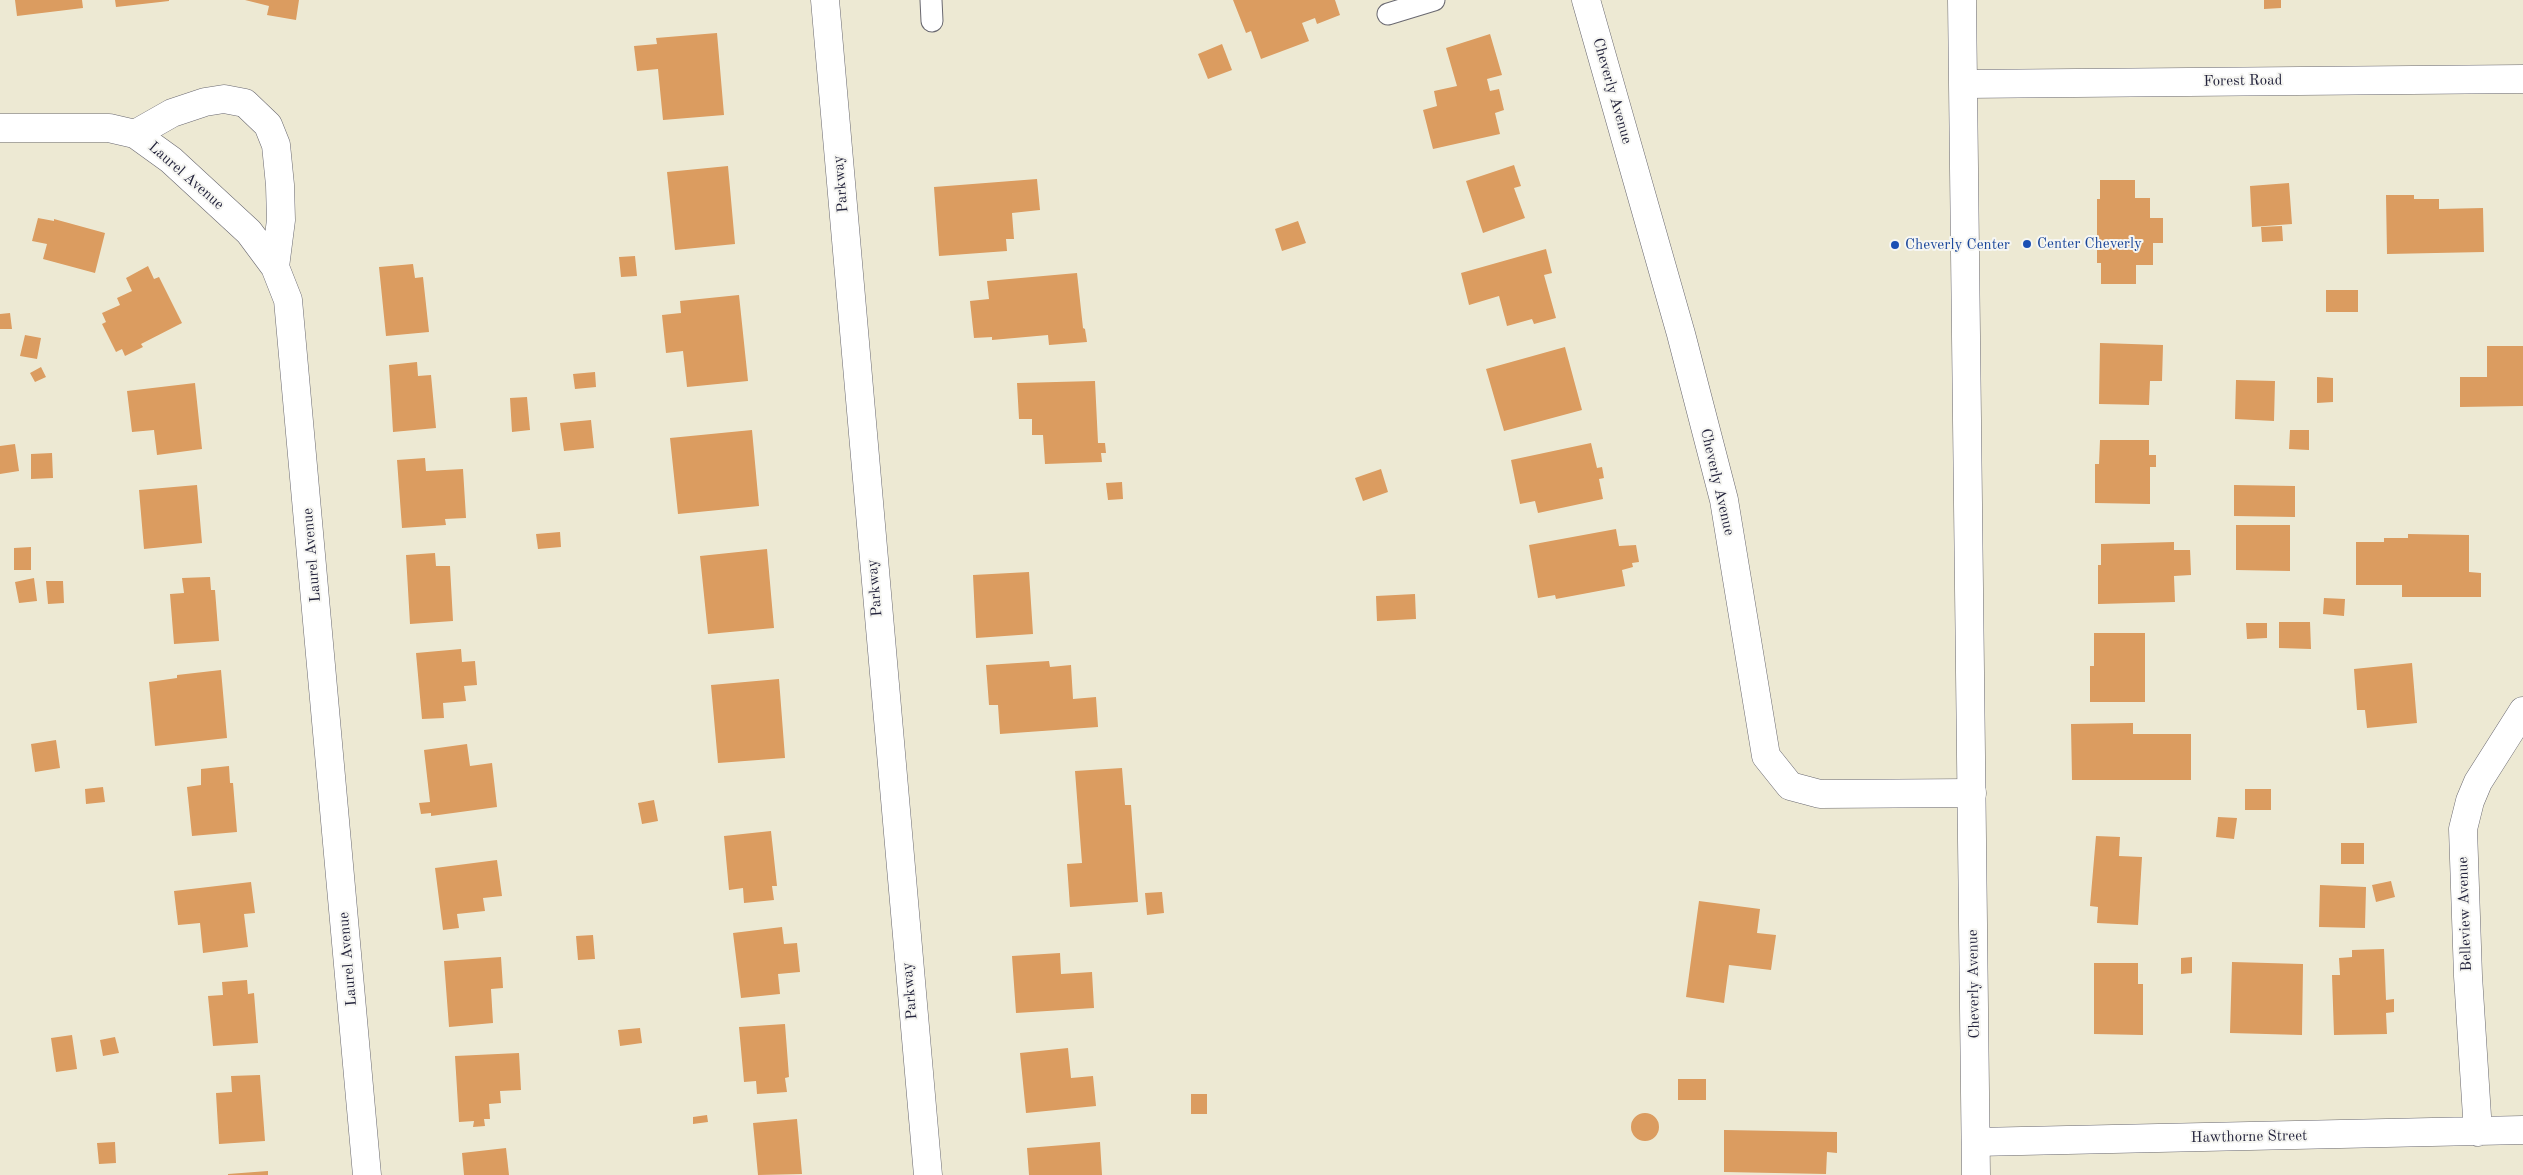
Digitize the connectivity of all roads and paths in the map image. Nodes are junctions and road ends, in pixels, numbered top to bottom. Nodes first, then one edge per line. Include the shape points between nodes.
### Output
1 (825, 0) edge
2 (932, 0) edge
3 (1434, 0) edge
4 (1586, 0) edge
5 (1962, 0) edge
6 (1388, 14) dead end
7 (932, 21) dead end
8 (2523, 78) edge
9 (1964, 84) junction
10 (0, 128) edge
11 (135, 134) junction
12 (275, 267) junction
13 (2523, 711) edge
14 (1972, 793) junction
15 (2523, 1130) edge
16 (2478, 1132) junction
17 (1976, 1142) junction
18 (367, 1175) edge
19 (928, 1175) edge
20 (1976, 1175) edge

1 - 19 street, Parkway
2 - 7 lane
3 - 6 lane
4 - 14 street, Cheverly Avenue via 1681,334 1724,500 1766,756 1790,786 1820,794
5 - 9 street, Cheverly Avenue
8 - 9 street, Forest Road
9 - 14 street, Cheverly Avenue
10 - 11 street, Laurel Avenue via 109,128
11 - 12 street, Laurel Avenue via 171,160 249,232
11 - 12 street via 172,113 224,99 244,103 268,125 276,145 280,185 281,220
12 - 18 street, Laurel Avenue via 288,300 294,358
13 - 16 street, Belleview Avenue via 2478,782 2463,829 2467,967
14 - 17 street, Cheverly Avenue
15 - 16 street, Hawthorne Street
16 - 17 street, Hawthorne Street
17 - 20 street, Cheverly Avenue

